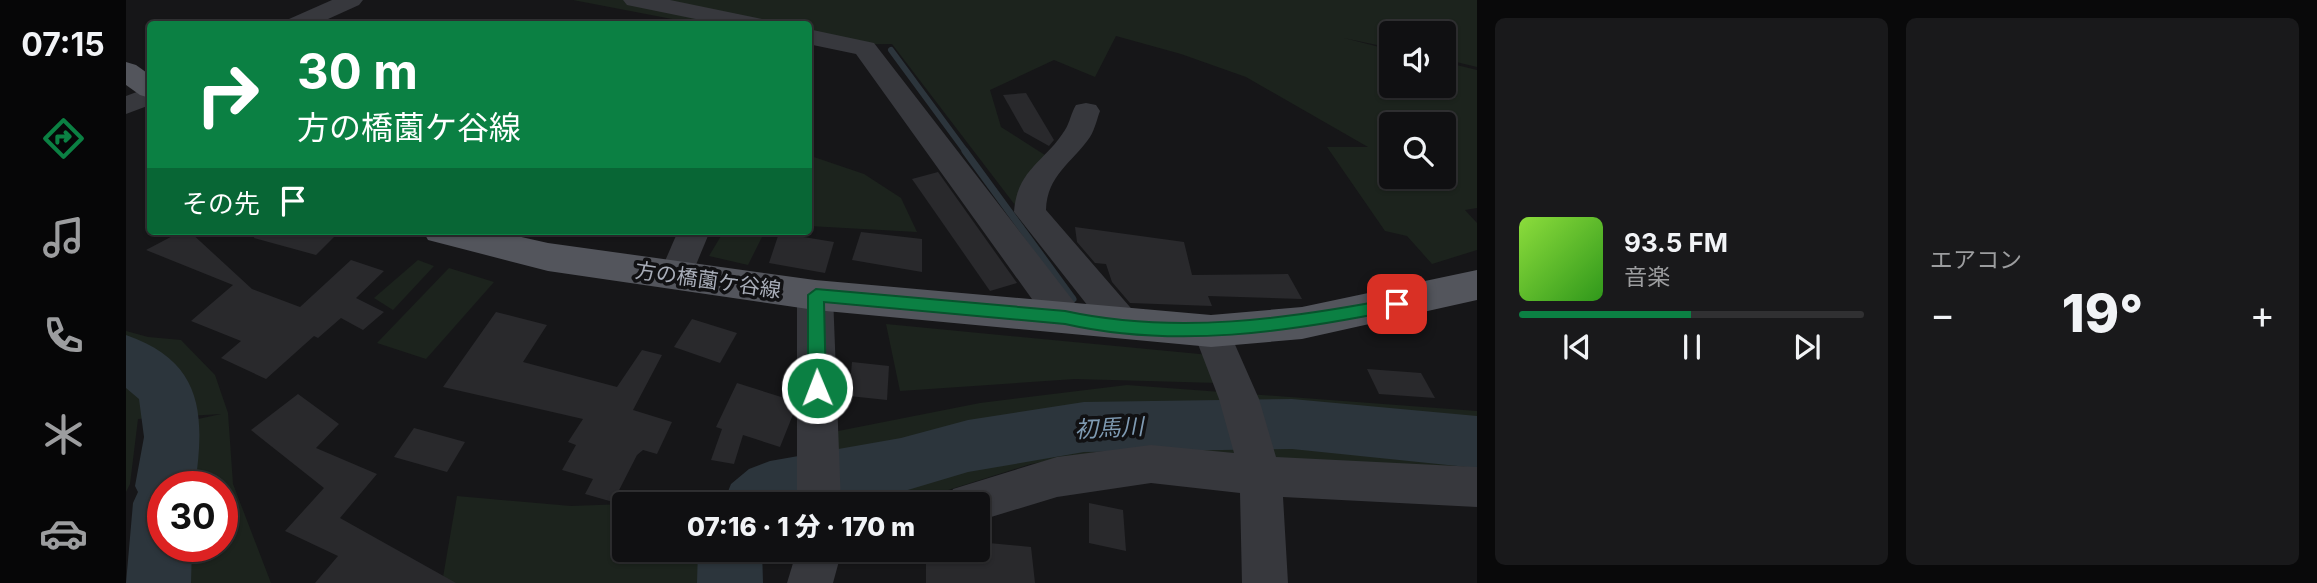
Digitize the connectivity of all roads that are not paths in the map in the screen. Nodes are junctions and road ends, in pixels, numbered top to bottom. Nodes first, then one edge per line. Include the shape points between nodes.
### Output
1 (351, 0) edge
2 (635, 0) edge
3 (320, 5) edge
4 (301, 21) edge
5 (351, 21) edge
6 (738, 21) edge
7 (812, 37) edge
8 (126, 71) edge
9 (147, 87) edge
10 (147, 96) edge
11 (126, 106) edge
12 (1086, 111) dead end
13 (457, 235) edge
14 (692, 235) edge
15 (676, 275) junction
16 (1477, 285) edge
17 (816, 295) junction
18 (1065, 317) junction
19 (1123, 324) junction
20 (1211, 331) junction
21 (1259, 470) junction
22 (1477, 487) edge
23 (819, 492) edge
24 (990, 497) edge
25 (816, 562) edge
26 (810, 583) edge
27 (1265, 583) edge

1 - 3 street
2 - 6 street
3 - 4 street
3 - 5 street
7 - 18 street via 865,48
8 - 9 main road
10 - 11 street
12 - 19 street via 1078,133 1031,193 1030,212
13 - 15 main road, 方の橋薗ケ谷線 via 548,257
14 - 15 street
15 - 17 main road, 方の橋薗ケ谷線
16 - 20 main road, 方の橋薗ケ谷線 via 1302,323
17 - 18 main road, 方の橋薗ケ谷線
17 - 23 street
18 - 19 main road, 方の橋薗ケ谷線
19 - 20 main road, 方の橋薗ケ谷線
20 - 21 street via 1239,399
21 - 22 street
21 - 24 street via 1151,464 1058,477
21 - 27 street
25 - 26 street

